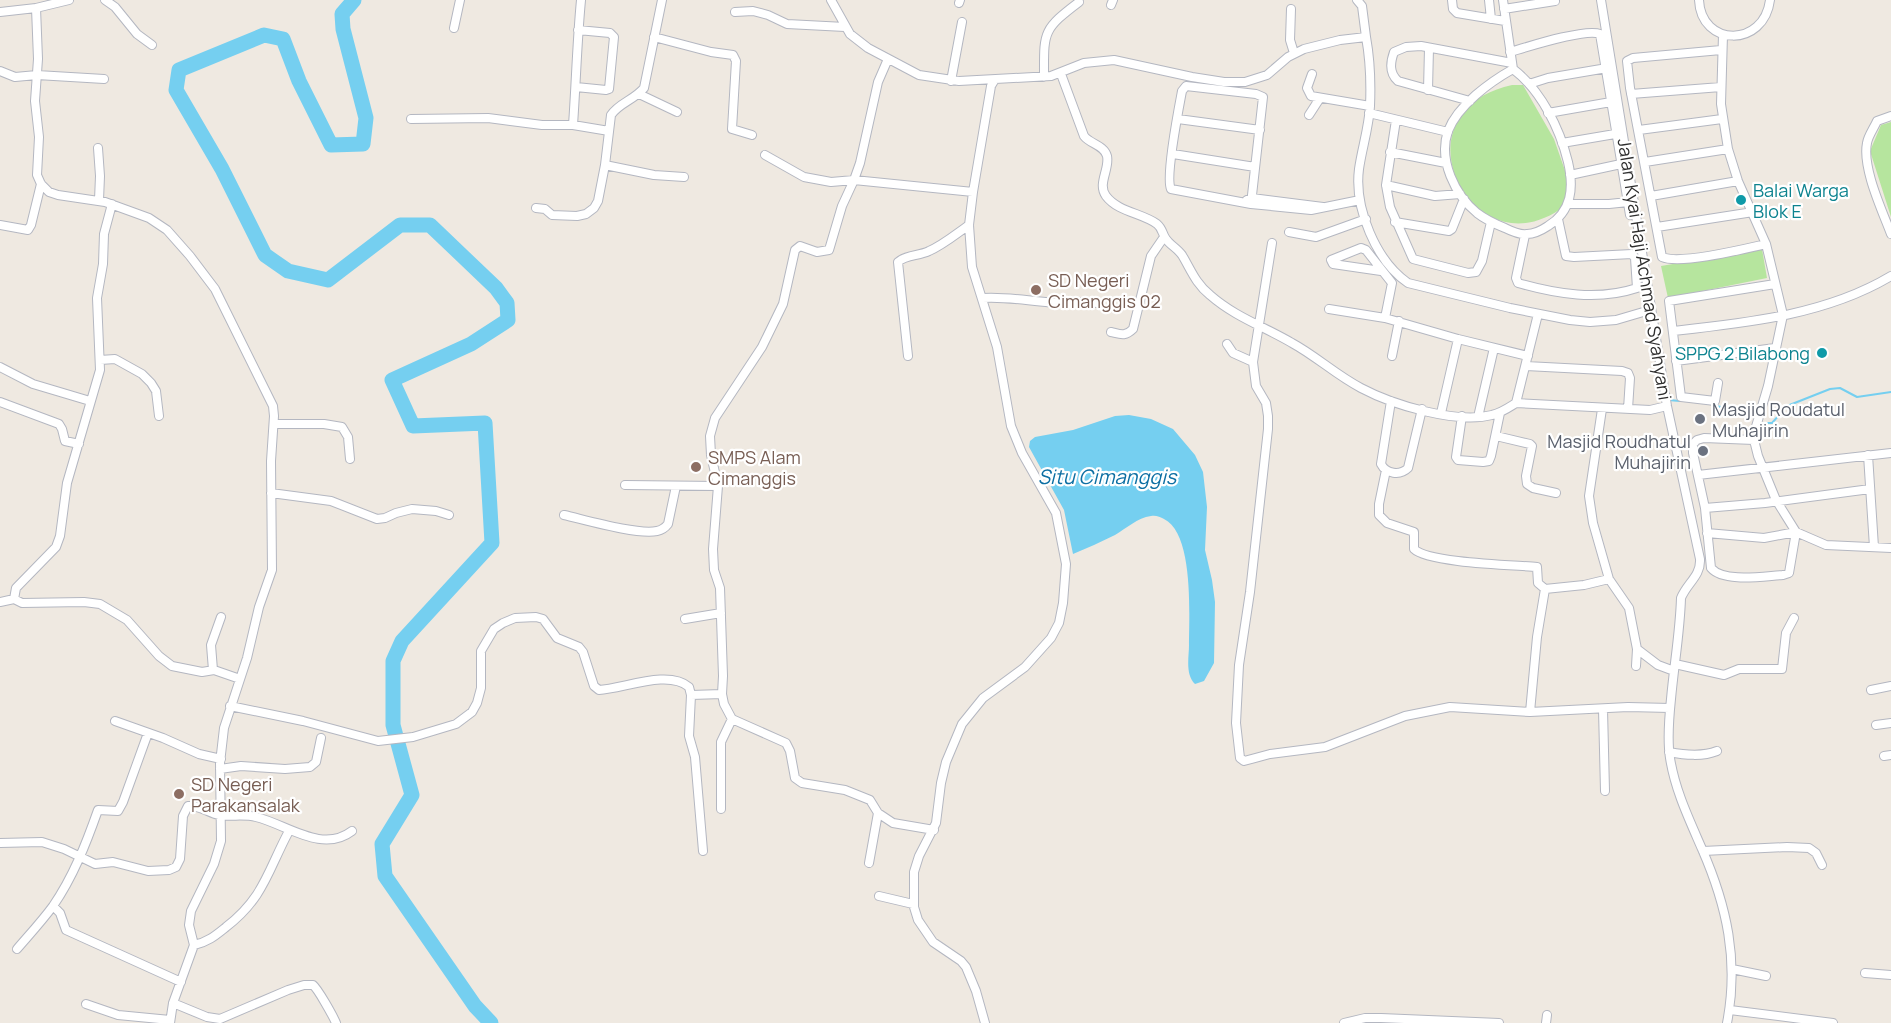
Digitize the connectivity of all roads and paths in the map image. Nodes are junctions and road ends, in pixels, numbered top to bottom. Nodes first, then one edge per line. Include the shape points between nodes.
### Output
1 (69, 0) edge
2 (105, 0) edge
3 (460, 0) edge
4 (581, 0) edge
5 (662, 0) edge
6 (831, 0) edge
7 (1357, 0) edge
8 (1452, 0) edge
9 (1489, 0) edge
10 (1601, 0) edge
11 (1699, 0) edge
12 (1770, 0) edge
13 (1555, 1) edge
14 (1079, 2) dead end
15 (1504, 5) edge
16 (36, 8) junction
17 (1291, 9) dead end
18 (0, 12) edge
19 (735, 12) dead end
20 (1491, 20) junction
21 (1505, 21) junction
22 (962, 22) dead end
23 (845, 27) junction
24 (454, 28) dead end
25 (578, 30) junction
26 (1723, 35) junction
27 (654, 37) junction
28 (1366, 37) junction
29 (152, 45) dead end
30 (1430, 48) junction
31 (1721, 50) junction
32 (1510, 52) junction
33 (1294, 54) junction
34 (888, 60) junction
35 (1512, 66) junction
36 (1606, 68) junction
37 (0, 71) edge
38 (1061, 74) junction
39 (1312, 74) dead end
40 (37, 75) junction
41 (1044, 77) junction
42 (104, 79) dead end
43 (951, 81) junction
44 (994, 81) junction
45 (1529, 84) junction
46 (576, 87) junction
47 (1721, 87) junction
48 (1428, 90) junction
49 (639, 94) junction
50 (1631, 94) junction
51 (1320, 98) junction
52 (1470, 101) junction
53 (1611, 102) junction
54 (1370, 109) junction
55 (677, 112) dead end
56 (1548, 113) junction
57 (1309, 115) dead end
58 (1891, 116) edge
59 (411, 118) dead end
60 (1178, 119) junction
61 (1722, 119) junction
62 (1396, 120) junction
63 (573, 125) junction
64 (1260, 130) junction
65 (1639, 130) junction
66 (609, 131) junction
67 (1448, 132) junction
68 (1615, 134) junction
69 (752, 135) dead end
70 (1562, 143) junction
71 (98, 148) dead end
72 (1728, 149) junction
73 (1390, 152) junction
74 (1173, 153) junction
75 (765, 155) dead end
76 (1645, 162) junction
77 (1446, 163) junction
78 (1621, 164) junction
79 (605, 165) junction
80 (1255, 167) junction
81 (1570, 176) junction
82 (684, 177) dead end
83 (854, 180) junction
84 (1738, 181) junction
85 (41, 184) junction
86 (1386, 185) junction
87 (973, 192) junction
88 (1650, 196) junction
89 (1462, 197) junction
90 (99, 200) junction
91 (1360, 200) junction
92 (1249, 201) junction
93 (1628, 202) junction
94 (112, 204) junction
95 (1568, 204) junction
96 (536, 208) dead end
97 (1753, 212) junction
98 (1630, 215) dead end
99 (1366, 219) junction
100 (1558, 219) junction
101 (1395, 222) junction
102 (1491, 222) junction
103 (0, 225) edge
104 (969, 225) junction
105 (1658, 227) junction
106 (1289, 232) dead end
107 (1891, 234) edge
108 (1526, 235) junction
109 (1164, 237) junction
110 (1272, 243) dead end
111 (1766, 244) junction
112 (1379, 260) junction
113 (1381, 271) junction
114 (1891, 276) edge
115 (1775, 284) junction
116 (982, 298) junction
117 (1097, 303) dead end
118 (1329, 309) dead end
119 (1650, 310) junction
120 (1538, 314) junction
121 (1783, 315) junction
122 (1385, 318) junction
123 (1399, 321) junction
124 (1260, 327) junction
125 (1673, 331) junction
126 (1111, 332) dead end
127 (1458, 339) junction
128 (1227, 344) dead end
129 (1494, 348) junction
130 (1775, 348) junction
131 (908, 356) dead end
132 (1392, 356) dead end
133 (1528, 356) junction
134 (100, 360) junction
135 (1676, 361) junction
136 (1253, 362) junction
137 (1526, 366) junction
138 (0, 368) edge
139 (1718, 383) dead end
140 (1391, 400) junction
141 (90, 401) junction
142 (0, 402) edge
143 (1516, 403) junction
144 (1667, 406) junction
145 (1422, 409) junction
146 (1602, 409) junction
147 (1628, 410) junction
148 (1442, 413) junction
149 (1500, 413) junction
150 (159, 416) dead end
151 (1462, 416) junction
152 (1478, 417) junction
153 (274, 424) junction
154 (1496, 436) junction
155 (1754, 440) junction
156 (79, 444) junction
157 (1891, 453) edge
158 (1868, 456) junction
159 (350, 459) dead end
160 (1384, 469) junction
161 (1763, 469) junction
162 (1698, 476) junction
163 (625, 485) dead end
164 (676, 486) junction
165 (718, 486) junction
166 (1870, 489) junction
167 (271, 493) junction
168 (1556, 493) dead end
169 (1776, 500) junction
170 (1705, 508) junction
171 (449, 516) dead end
172 (564, 516) dead end
173 (1796, 532) junction
174 (1707, 533) junction
175 (1874, 547) junction
176 (1891, 548) edge
177 (1609, 579) junction
178 (1545, 589) junction
179 (14, 599) junction
180 (0, 602) edge
181 (721, 613) junction
182 (221, 617) dead end
183 (1794, 618) dead end
184 (685, 620) dead end
185 (1637, 649) junction
186 (1636, 666) dead end
187 (1674, 667) junction
188 (213, 670) junction
189 (240, 679) junction
190 (1891, 686) edge
191 (1871, 690) dead end
192 (722, 694) junction
193 (691, 695) junction
194 (230, 706) junction
195 (1670, 708) junction
196 (1603, 709) junction
197 (1530, 712) junction
198 (732, 718) junction
199 (115, 721) dead end
200 (1891, 723) edge
201 (1876, 725) dead end
202 (147, 733) junction
203 (321, 738) dead end
204 (1718, 750) dead end
205 (1669, 752) junction
206 (221, 759) junction
207 (220, 769) junction
208 (1605, 791) dead end
209 (721, 809) dead end
210 (878, 813) junction
211 (221, 815) junction
212 (934, 830) junction
213 (289, 831) junction
214 (352, 831) dead end
215 (0, 843) edge
216 (703, 851) dead end
217 (1703, 852) junction
218 (80, 857) junction
219 (869, 863) dead end
220 (1822, 865) dead end
221 (879, 896) dead end
222 (913, 904) junction
223 (53, 906) junction
224 (195, 945) junction
225 (17, 949) dead end
226 (1732, 969) junction
227 (1865, 973) dead end
228 (1891, 975) edge
229 (1766, 976) dead end
230 (181, 982) junction
231 (173, 1003) junction
232 (86, 1004) dead end
233 (1730, 1010) junction
234 (206, 1020) edge
235 (170, 1022) edge
236 (336, 1023) edge
237 (985, 1023) edge
238 (1344, 1023) edge
239 (1499, 1023) edge
240 (1727, 1023) edge
241 (1833, 1023) edge

1 - 16 street
2 - 29 street
3 - 24 street
4 - 25 street
5 - 27 street
6 - 23 street
7 - 28 street via 1362,6
8 - 20 street via 1457,14
9 - 20 street
10 - 119 street, Jalan Kyai Haji Achmad Syahyani
11 - 26 street via 1704,20
12 - 26 street via 1762,24 1750,33
13 - 15 street
14 - 41 street via 1057,18 1046,35
15 - 21 street
16 - 18 street
16 - 40 street
17 - 33 street via 1290,40
19 - 23 street via 753,11 787,24
20 - 21 street
21 - 32 street
22 - 43 street
23 - 34 street
25 - 46 street
25 - 46 street via 610,33 614,37 609,89
26 - 31 street
27 - 49 street via 646,82
27 - 69 street via 734,55 732,129
28 - 33 street via 1327,43
28 - 54 street
30 - 35 street
30 - 48 street
30 - 48 street via 1414,45 1400,49 1394,52 1391,66 1398,81
31 - 47 street
31 - 50 street via 1629,59
32 - 35 street
32 - 36 street via 1597,32
33 - 38 street via 1267,75 1245,82 1192,77 1114,60 1084,63
34 - 43 street via 919,75
34 - 83 street via 878,82
35 - 45 street
35 - 52 street
36 - 45 street
36 - 53 street
37 - 40 street via 12,77
38 - 41 street
38 - 109 street via 1084,136 1107,155 1103,183 1106,196 1157,224
39 - 51 street via 1307,92
40 - 42 street
40 - 85 street via 37,175
41 - 44 street
43 - 44 street
44 - 87 street
45 - 56 street
46 - 63 street
47 - 50 street
47 - 61 street
48 - 52 street
49 - 55 street
49 - 66 street via 615,110
50 - 65 street
51 - 54 street
51 - 57 street
52 - 67 street
53 - 56 street
53 - 68 street
54 - 62 street
54 - 91 street via 1359,169
56 - 70 street
58 - 107 street via 1877,121 1867,142 1867,162
59 - 63 street via 473,117
60 - 64 street
60 - 64 street via 1182,90 1188,85 1262,95
60 - 74 street
61 - 65 street
61 - 72 street
62 - 67 street
62 - 73 street
63 - 66 street
64 - 80 street
65 - 76 street
66 - 79 street
67 - 77 street
68 - 70 street
68 - 78 street
70 - 81 street
71 - 90 street
72 - 76 street
72 - 84 street
73 - 77 street
73 - 86 street
74 - 80 street
74 - 92 street via 1171,189
75 - 83 street via 804,177 831,182
76 - 88 street
77 - 89 street
78 - 81 street
78 - 93 street
79 - 82 street via 654,176
79 - 96 street via 598,201 590,213 555,215
80 - 92 street
81 - 95 street
83 - 87 street
83 - 165 street via 829,250 817,252 800,246 795,250 783,304 762,347 715,418 710,436
84 - 88 street
84 - 97 street
85 - 90 street via 49,192 64,197
85 - 103 street via 28,230
86 - 89 street via 1442,197
86 - 101 street
87 - 104 street
88 - 105 street
89 - 101 street via 1449,231
89 - 102 street
90 - 94 street
91 - 92 street via 1326,207
91 - 99 street
93 - 95 street
93 - 98 street
94 - 134 street via 104,234 96,306
94 - 153 street via 162,226 210,281 270,396
95 - 100 street
97 - 105 street
97 - 111 street
99 - 106 street via 1316,237
99 - 112 street
100 - 108 street
100 - 108 street via 1566,256 1632,254 1637,288 1564,294 1518,282
101 - 102 street via 1413,259 1468,273 1480,268
102 - 108 street
104 - 116 street via 972,267
104 - 131 street via 931,250 898,262
105 - 111 street via 1662,257 1670,259
109 - 124 street via 1209,295
109 - 126 street via 1151,256 1132,329 1123,335
110 - 124 street
111 - 115 street
112 - 113 street
112 - 113 street via 1361,248 1330,260 1333,264
112 - 120 street via 1408,283
113 - 122 street via 1392,283
114 - 121 street via 1837,301
115 - 121 street
115 - 125 street via 1670,301
116 - 117 street
116 - 212 street via 997,347 1014,436 1059,525 1066,586 1059,623 1051,638 1025,667 983,698 962,724 946,762
118 - 122 street
119 - 120 street via 1616,320 1590,322
119 - 144 street, Jalan Kyai Haji Achmad Syahyani
120 - 133 street
121 - 125 street
121 - 130 street
122 - 123 street
123 - 127 street
123 - 132 street
124 - 136 street
124 - 140 street via 1293,343 1360,388
125 - 135 street
127 - 129 street
127 - 148 street
128 - 136 street via 1233,353
129 - 133 street
129 - 152 street
130 - 135 street
130 - 155 street
133 - 137 street
134 - 141 street
134 - 150 street via 115,359 142,374 156,391
135 - 139 street via 1681,397 1715,401
136 - 197 street via 1256,386 1269,416 1239,665 1236,723 1240,758 1244,761 1325,747 1405,716 1450,707
137 - 143 street
137 - 147 street via 1628,373
138 - 141 street via 33,384
140 - 145 street
140 - 160 street via 1381,461
141 - 156 street
142 - 156 street via 59,424 65,441
143 - 146 street
143 - 149 street
144 - 147 street
144 - 187 street, Jalan Kyai Haji Achmad Syahyani via 1700,559 1699,572 1681,598
145 - 148 street
145 - 160 street via 1408,468 1398,473
146 - 147 street
146 - 177 street via 1589,496
148 - 151 street
149 - 152 street
149 - 154 street
151 - 152 street
151 - 154 street via 1456,447 1458,460 1489,460
153 - 159 street via 342,427 348,437
153 - 167 street
154 - 168 street via 1530,444 1527,484
155 - 161 street
155 - 162 street via 1696,440 1693,453
156 - 179 street via 67,483 58,544 16,588
157 - 158 street
158 - 161 street
158 - 166 street
160 - 178 street via 1379,515 1389,524 1414,532 1416,552 1441,559 1537,567 1538,583
161 - 162 street
161 - 169 street
162 - 170 street
163 - 164 street
164 - 165 street
164 - 172 street via 668,524 655,532
165 - 181 street via 713,549
166 - 169 street
166 - 175 street
167 - 171 street via 331,501 380,519 412,509
167 - 189 street via 272,570
169 - 170 street
169 - 173 street
170 - 174 street
173 - 174 street via 1764,538
173 - 174 street via 1789,573 1750,577 1716,574 1711,568
173 - 175 street via 1826,545
175 - 176 street
177 - 178 street
177 - 185 street via 1629,608
178 - 197 street
179 - 180 street
179 - 188 street via 22,603 100,604 127,620 168,664 202,672
181 - 184 street
181 - 192 street
182 - 188 street via 211,645
183 - 187 street via 1786,633 1782,669 1739,669 1724,675
185 - 186 street
185 - 187 street via 1658,665
187 - 195 street, Jalan Kyai Haji Achmad Syahyani
188 - 189 street
189 - 194 street
190 - 191 street
192 - 193 street
192 - 198 street
193 - 194 street via 682,682 659,680 598,690 579,647 557,638 536,617 515,618 494,629 484,643 481,688 472,712 456,724 413,737 378,741
193 - 216 street via 688,726 696,757
194 - 206 street
195 - 196 street
195 - 205 street, Jalan Kyai Haji Achmad Syahyani
196 - 197 street
196 - 208 street
198 - 209 street via 721,742
198 - 210 street via 786,743 795,778 801,783 861,796 870,800
199 - 202 street
200 - 201 street
202 - 206 street
202 - 218 street via 123,802 117,811 98,810
203 - 207 street via 316,762 310,767
204 - 205 street via 1685,755
205 - 217 street, Jalan Kyai Haji Achmad Syahyani via 1678,794
206 - 207 street
207 - 211 street
210 - 212 street via 893,824
210 - 219 street
211 - 213 street via 256,817
211 - 218 street via 196,806 186,808 180,859 172,869 153,871 113,862 95,864
211 - 224 street via 220,847 190,915
212 - 222 street via 914,872
213 - 214 street via 332,839
213 - 224 street via 269,875 247,909 213,938
215 - 218 street via 42,842
217 - 220 street via 1809,848
217 - 226 street, Jalan Kyai Haji Achmad Syahyani via 1726,922
218 - 223 street
221 - 222 street
222 - 237 street via 924,932 966,967
223 - 225 street
223 - 230 street via 66,930
224 - 230 street
226 - 229 street
226 - 233 street, Jalan Kyai Haji Achmad Syahyani
227 - 228 street
230 - 231 street
231 - 234 street
231 - 235 street
232 - 235 street via 118,1015
233 - 240 street, Jalan Kyai Haji Achmad Syahyani
233 - 241 street
234 - 236 street via 223,1018 309,985 318,989
238 - 239 street via 1365,1018

